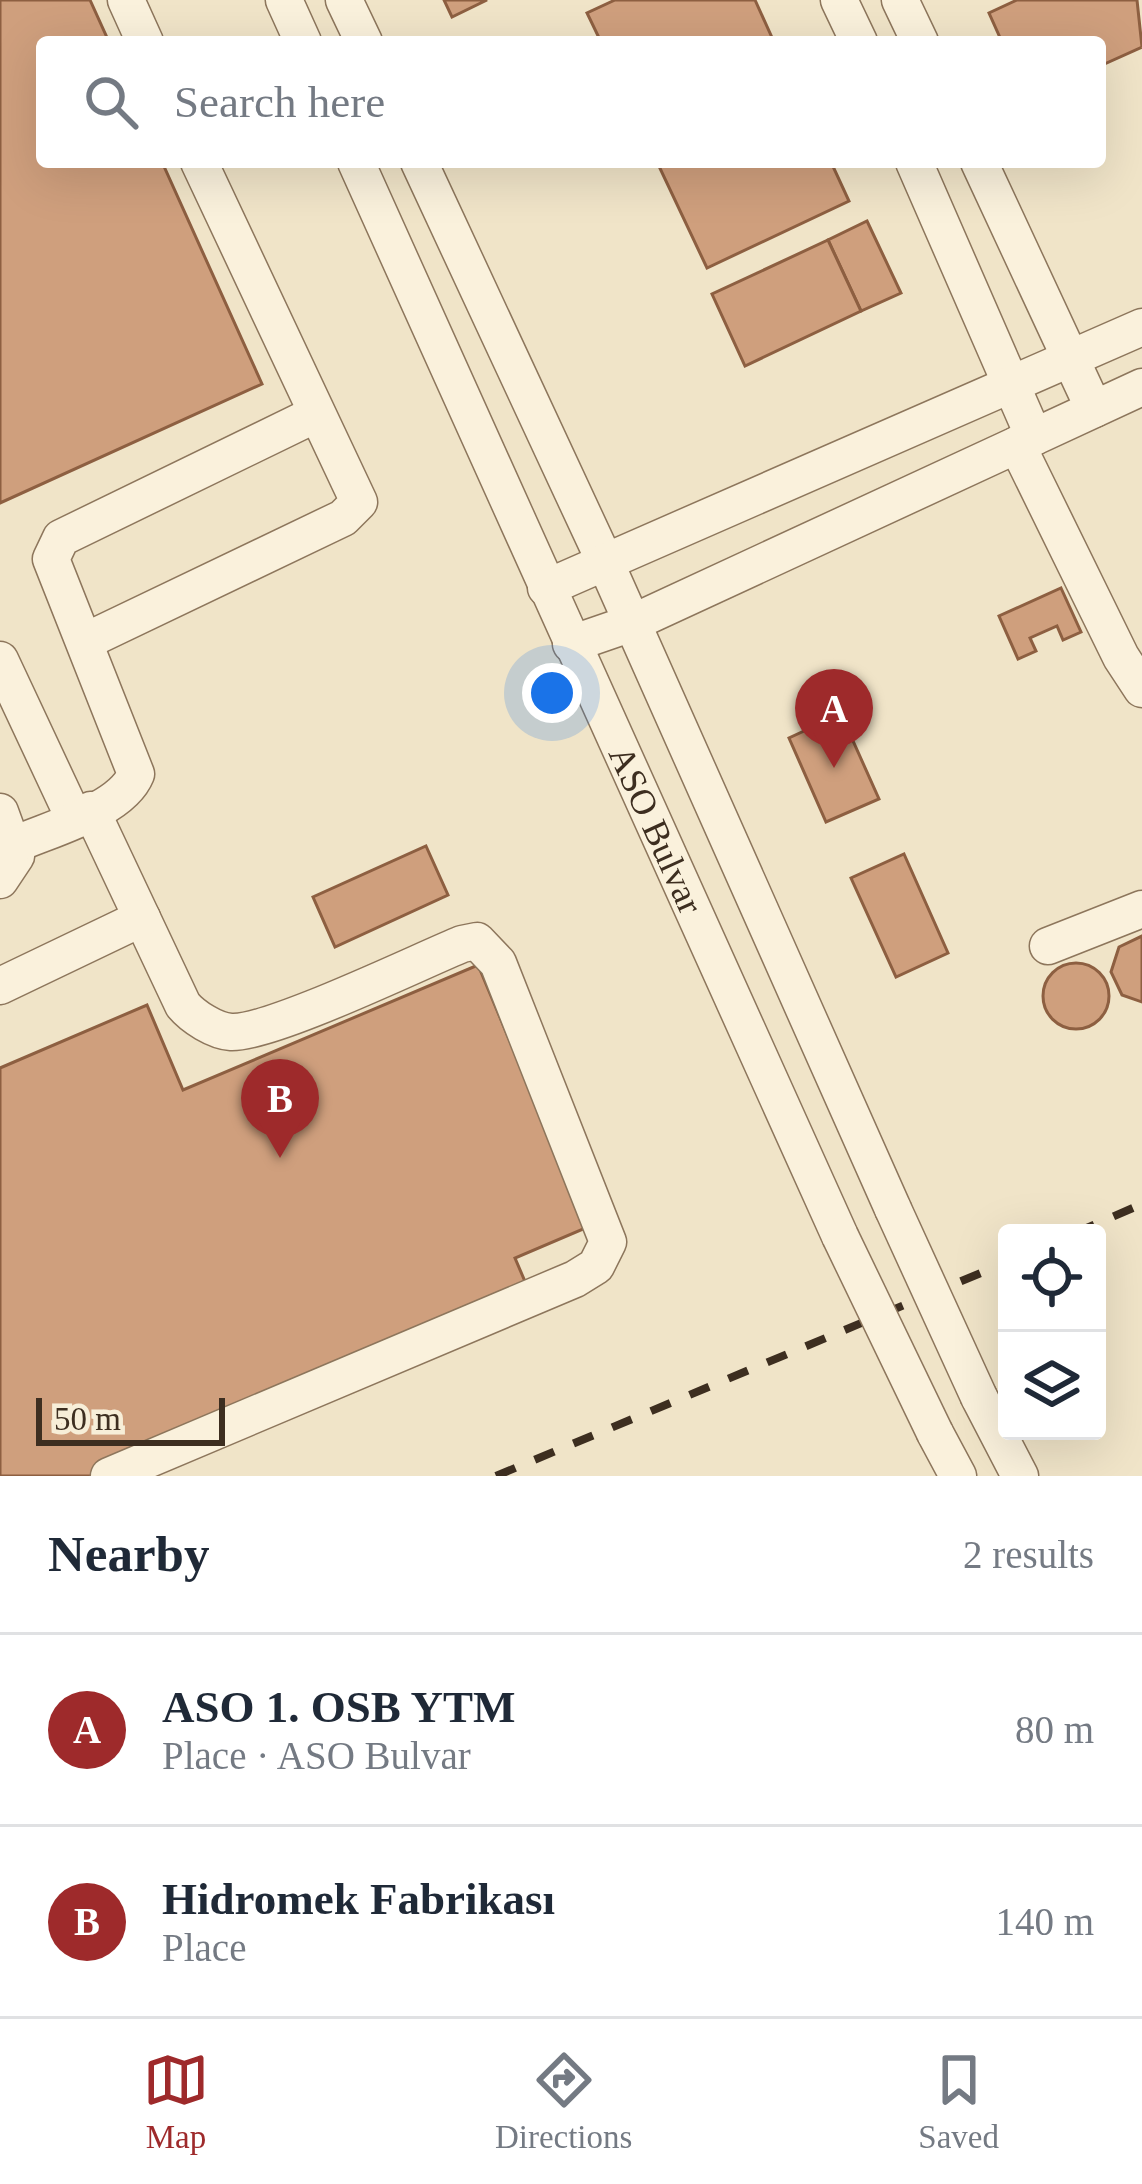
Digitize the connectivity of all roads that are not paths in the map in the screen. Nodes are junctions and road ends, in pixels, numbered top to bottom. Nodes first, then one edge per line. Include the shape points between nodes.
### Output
1 (125, 0) edge
2 (284, 0) edge
3 (344, 0) edge
4 (839, 0) edge
5 (911, 22) edge
6 (142, 36) edge
7 (300, 36) edge
8 (361, 36) edge
9 (856, 36) edge
10 (884, 36) edge
11 (203, 168) edge
12 (359, 168) edge
13 (422, 168) edge
14 (970, 168) edge
15 (982, 168) edge
16 (922, 177) edge
17 (1142, 327) edge
18 (1068, 360) junction
19 (1012, 384) junction
20 (1142, 387) edge
21 (1094, 409) junction
22 (316, 414) junction
23 (1026, 441) junction
24 (606, 564) junction
25 (547, 588) junction
26 (632, 623) junction
27 (86, 641) junction
28 (572, 644) junction
29 (0, 660) edge
30 (1142, 688) edge
31 (83, 814) junction
32 (5, 825) edge
33 (0, 880) edge
34 (1142, 909) edge
35 (142, 918) junction
36 (1048, 946) dead end
37 (0, 986) edge
38 (109, 1476) edge
39 (958, 1476) edge
40 (1020, 1476) edge

1 - 6 street
2 - 7 street
3 - 8 street
4 - 9 street
5 - 10 street
11 - 22 street
12 - 25 street, ASO Bulvar
13 - 24 street, ASO Bulvar
14 - 16 street
15 - 18 street
16 - 19 street
17 - 18 street
18 - 19 street
18 - 21 street
19 - 23 street
19 - 24 street
20 - 21 street
21 - 23 street
22 - 27 street via 61,538 51,559
22 - 27 street via 359,502 356,511
23 - 26 street
23 - 30 street
24 - 25 street
24 - 26 street, ASO Bulvar
25 - 28 street, ASO Bulvar
26 - 28 street
26 - 40 street, ASO Bulvar, bridge
27 - 31 street via 136,774 130,787
28 - 39 street, ASO Bulvar, bridge via 840,1236
29 - 31 street
31 - 32 street
31 - 35 street
32 - 33 street via 14,865
34 - 36 street
35 - 37 street
35 - 38 street via 183,1005 229,1032 462,944 487,947 608,1242 596,1266 575,1279

